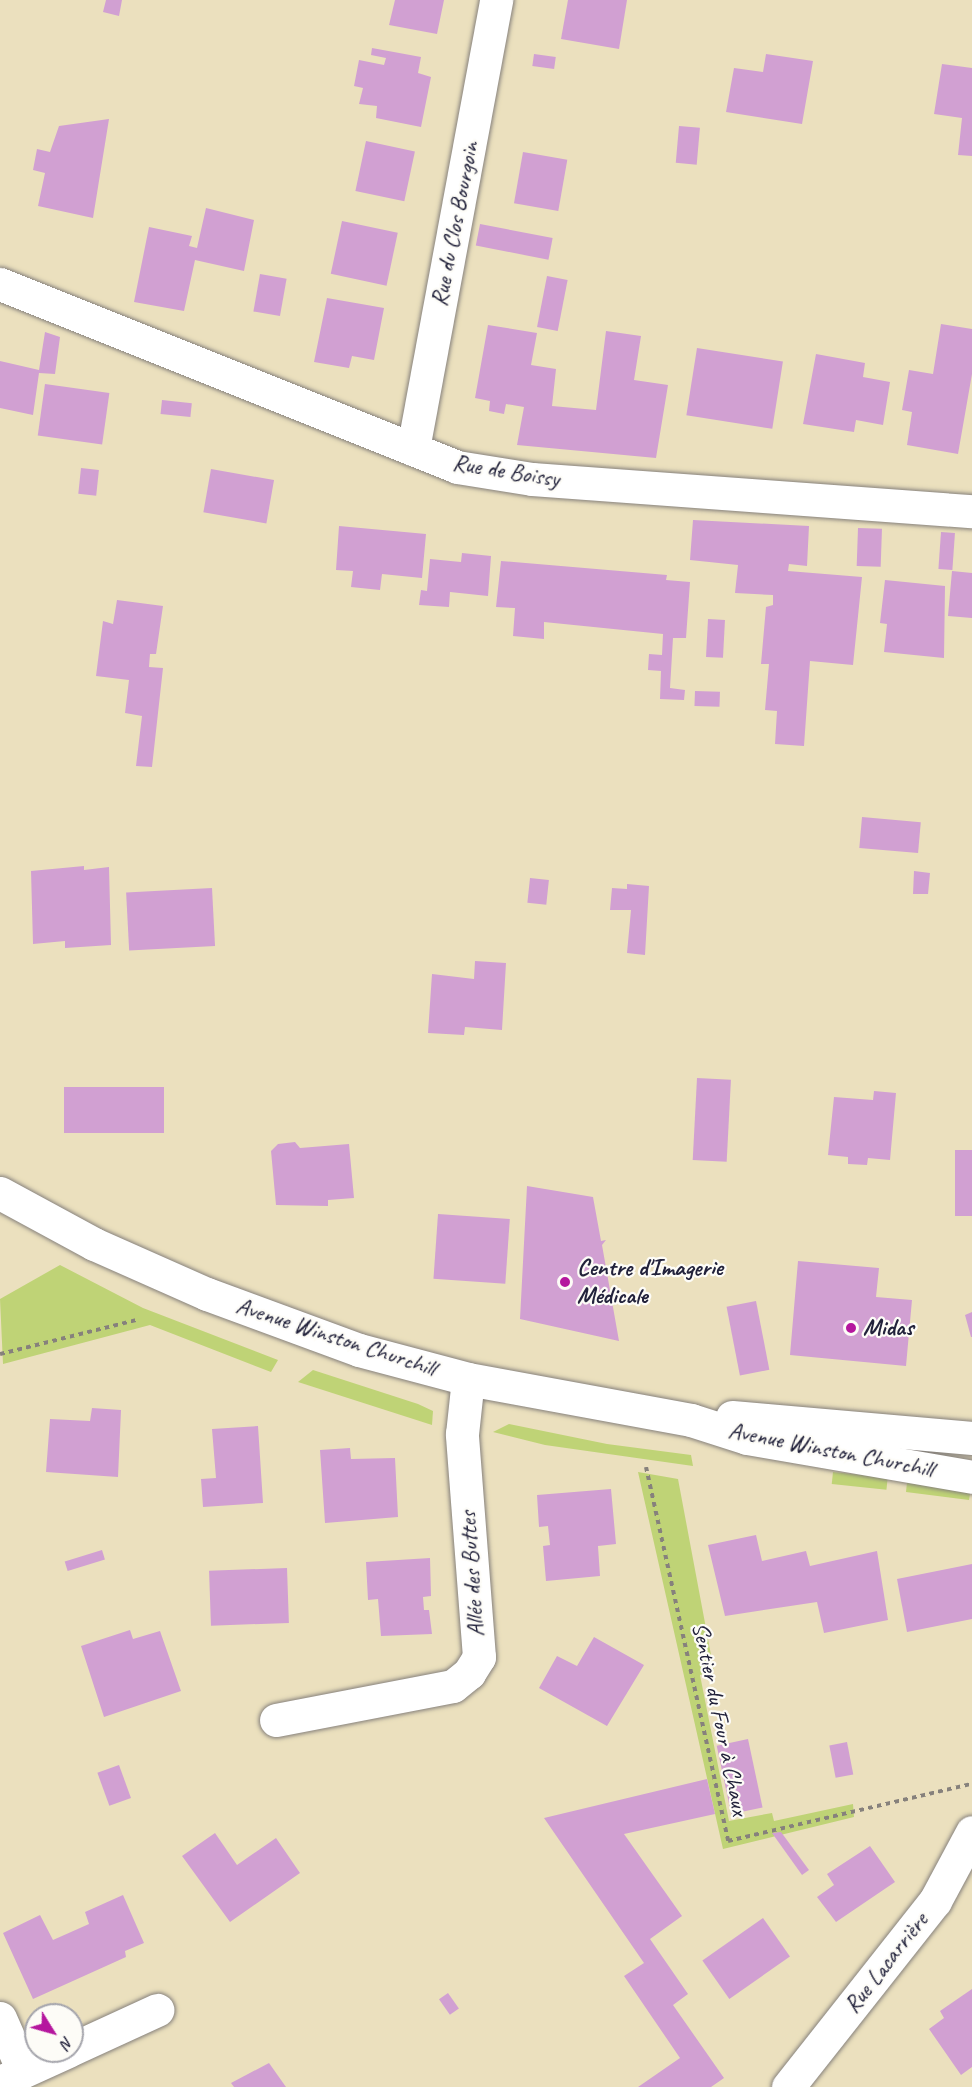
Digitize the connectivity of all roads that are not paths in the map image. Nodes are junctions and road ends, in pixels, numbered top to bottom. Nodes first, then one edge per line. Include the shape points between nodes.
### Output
1 (496, 0) edge
2 (0, 284) edge
3 (413, 449) junction
4 (972, 511) edge
5 (0, 1193) edge
6 (468, 1379) junction
7 (691, 1420) junction
8 (972, 1438) edge
9 (972, 1477) edge
10 (276, 1720) dead end
11 (972, 1832) edge
12 (158, 2010) dead end
13 (0, 2018) edge
14 (84, 2044) edge
15 (42, 2063) edge
16 (12, 2077) edge
17 (788, 2087) edge

1 - 3 street, Rue du Clos Bourgoin
2 - 3 street, Rue de Boissy
3 - 4 street, Rue de Boissy via 457,467 532,479
5 - 6 street, Avenue Winston Churchill via 94,1244 207,1294 358,1350
6 - 7 street, Avenue Winston Churchill
6 - 10 street, Allée des Buttes via 462,1434 479,1657 469,1673 453,1686
7 - 8 street, Avenue Winston Churchill via 752,1416
7 - 9 street, Avenue Winston Churchill via 747,1438
11 - 17 street, Rue Lacarrière via 935,1901
12 - 14 street
13 - 16 street
15 - 16 street

